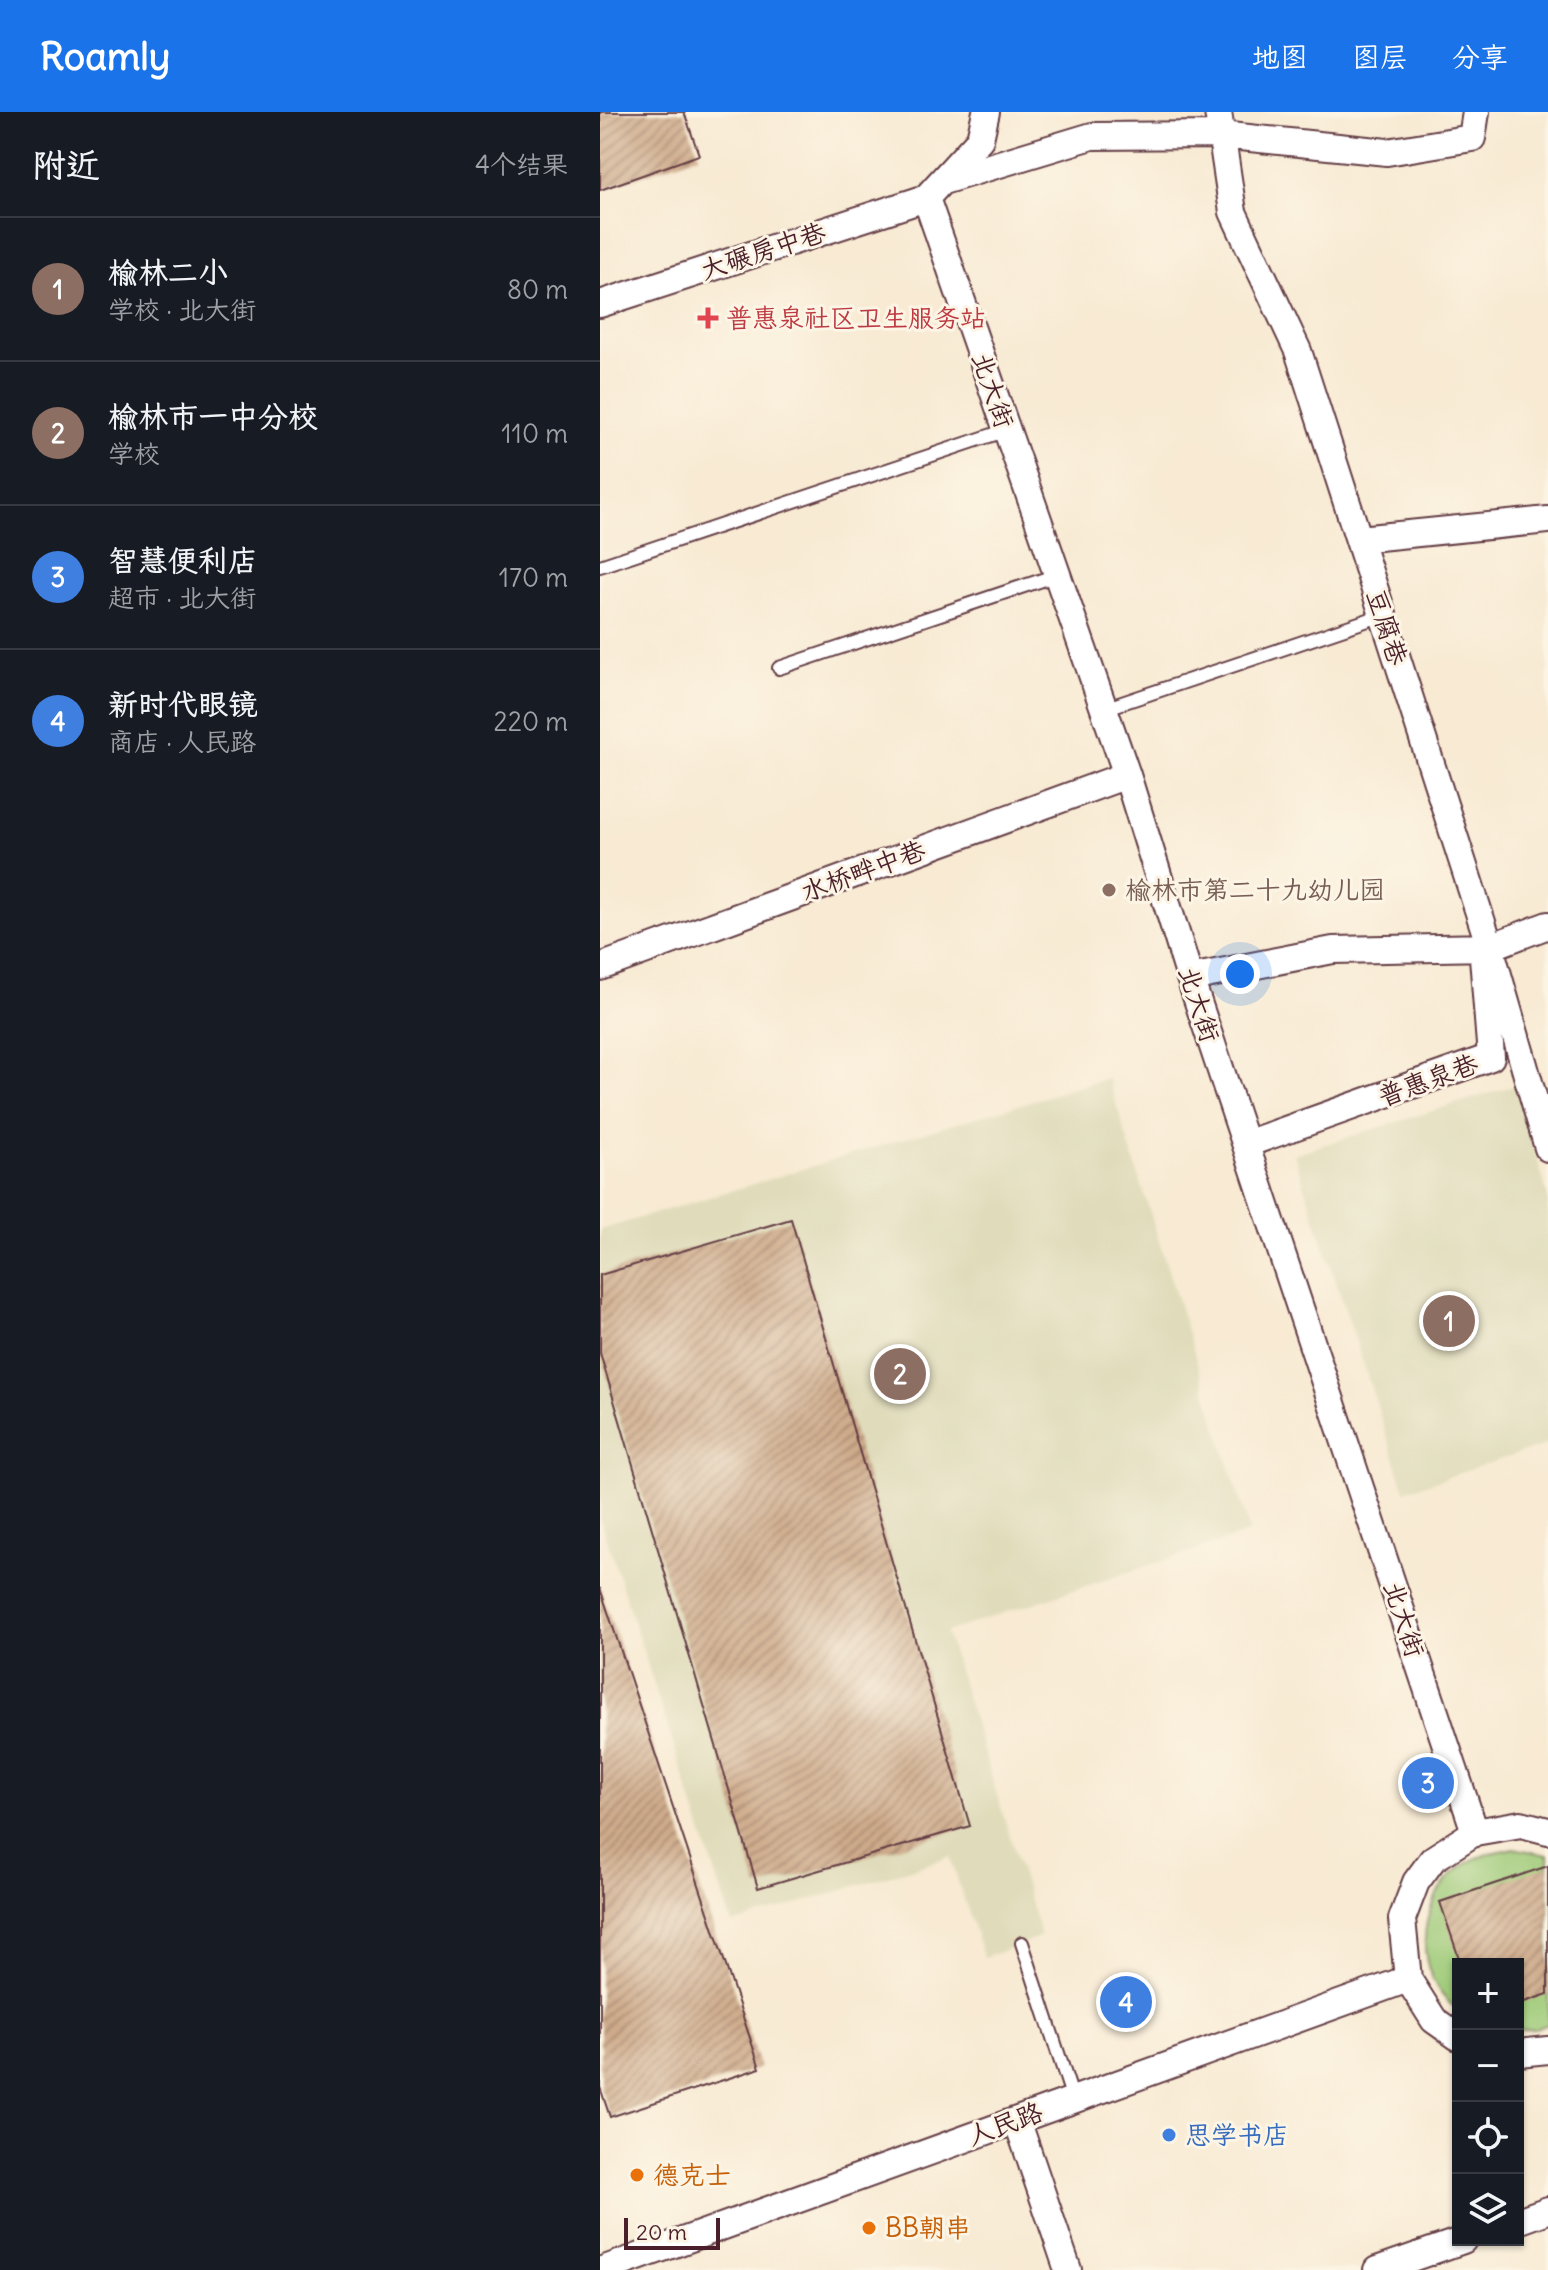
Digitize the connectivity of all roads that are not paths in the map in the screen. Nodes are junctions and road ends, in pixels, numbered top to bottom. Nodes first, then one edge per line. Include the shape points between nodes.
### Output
1 (986, 112) edge
2 (1476, 112) edge
3 (1219, 124) edge
4 (933, 190) junction
5 (600, 304) edge
6 (1007, 430) junction
7 (1548, 520) edge
8 (1359, 539) junction
9 (600, 566) edge
10 (1057, 575) junction
11 (1383, 615) junction
12 (779, 668) dead end
13 (1104, 709) junction
14 (1127, 775) junction
15 (1548, 925) edge
16 (1490, 947) junction
17 (600, 967) edge
18 (1190, 978) junction
19 (1246, 1144) junction
20 (1548, 1148) edge
21 (1548, 1831) edge
22 (1475, 1832) junction
23 (1022, 1943) dead end
24 (1408, 1979) junction
25 (1452, 2033) edge
26 (1548, 2050) edge
27 (1524, 2052) edge
28 (1073, 2099) junction
29 (1017, 2120) junction
30 (1548, 2210) edge
31 (1524, 2219) edge
32 (1452, 2244) edge
33 (602, 2270) edge
34 (1068, 2270) edge
35 (1377, 2270) edge

1 - 4 street via 980,139
2 - 3 street, 大碾房中巷 via 1472,138 1387,152
3 - 4 street, 大碾房中巷 via 1092,136
3 - 8 street, 豆腐巷 via 1233,212 1298,351
4 - 5 street, 大碾房中巷
4 - 6 street, 北大街
6 - 9 lane
6 - 10 street, 北大街
7 - 8 street
8 - 11 street, 豆腐巷
10 - 12 lane
10 - 13 street, 北大街
11 - 13 lane
11 - 16 street, 豆腐巷
13 - 14 street, 北大街
14 - 17 street, 水桥畔中巷
14 - 18 street, 北大街
15 - 16 street
16 - 18 street via 1333,950
16 - 19 street, 普惠泉巷 via 1483,957 1491,1057
16 - 20 street, 豆腐巷
18 - 19 street, 北大街
19 - 22 street, 北大街
21 - 22 street via 1521,1824
22 - 24 street via 1433,1859 1416,1882 1402,1919
23 - 28 lane
24 - 25 street via 1434,2020
24 - 28 street, 人民路
26 - 27 street
28 - 29 street, 人民路
29 - 33 street, 人民路
29 - 34 street
30 - 31 street
32 - 35 street

